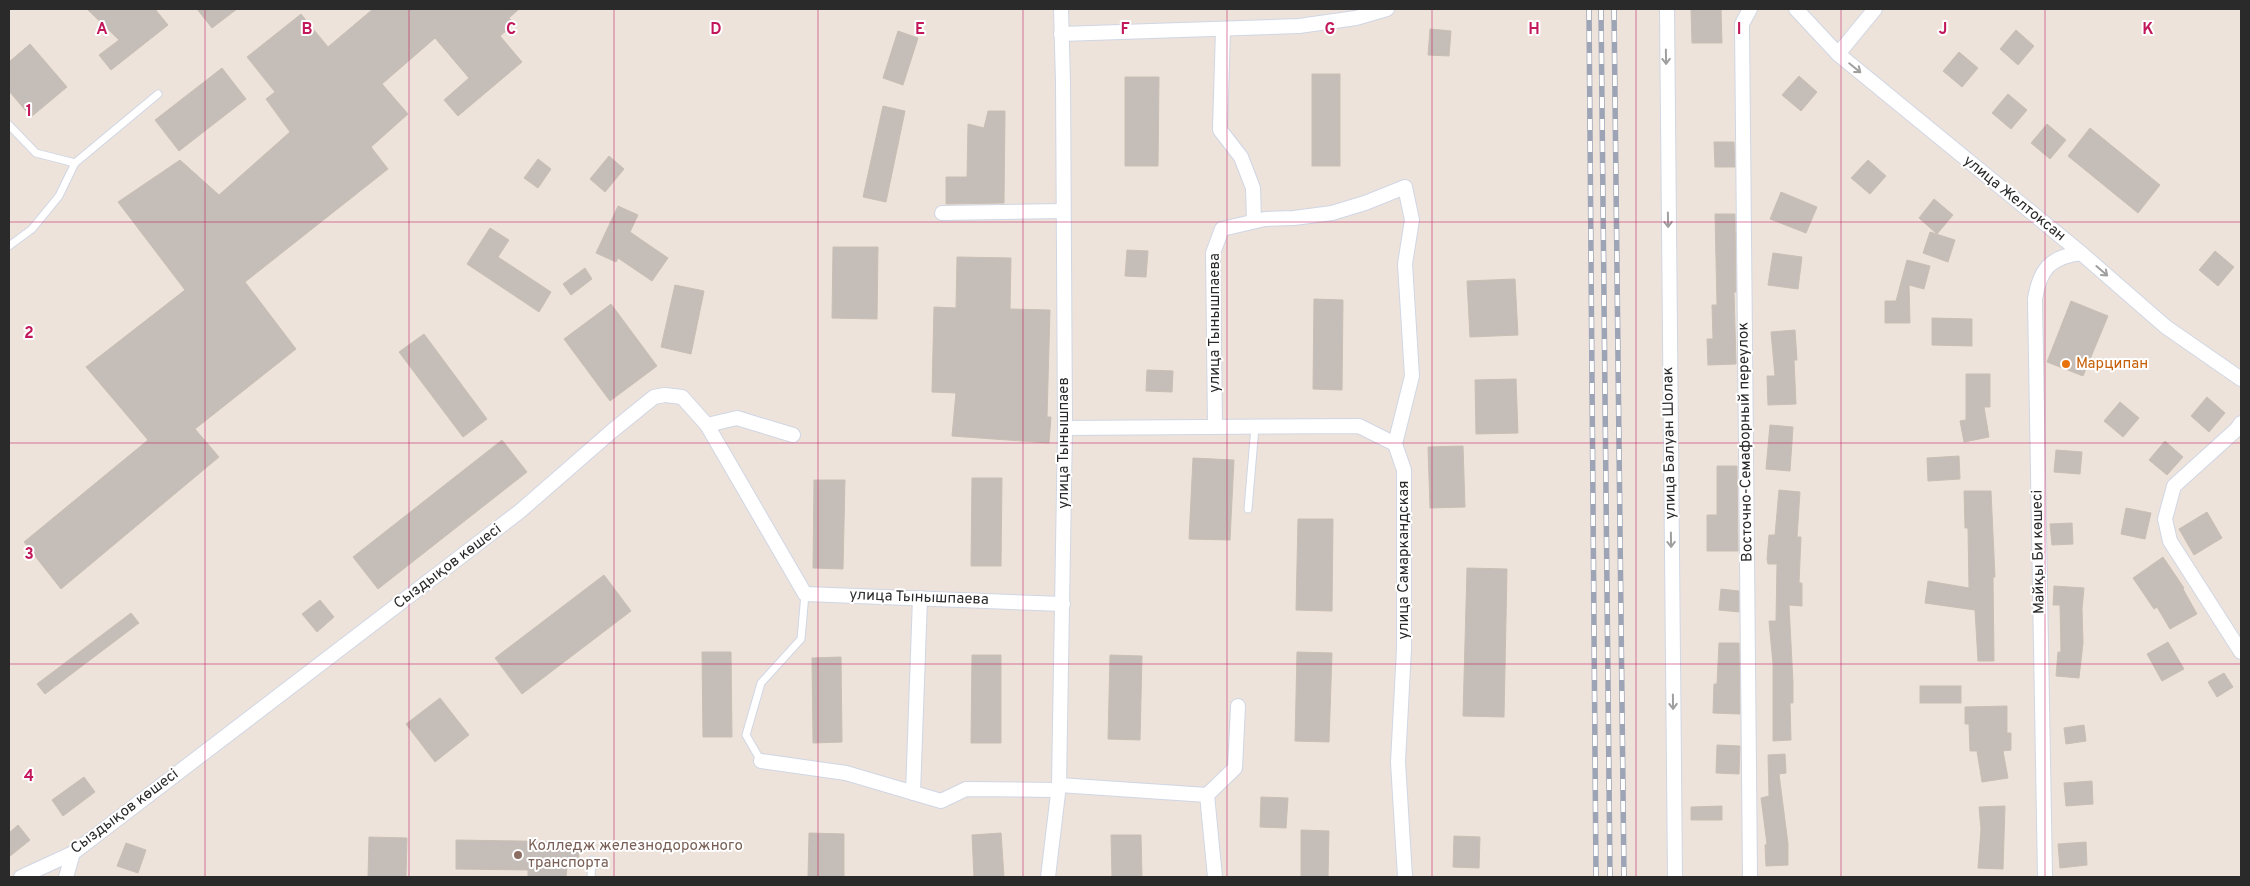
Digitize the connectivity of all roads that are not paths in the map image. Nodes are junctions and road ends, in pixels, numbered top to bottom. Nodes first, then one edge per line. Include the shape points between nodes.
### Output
1 (1061, 9) edge
2 (1387, 9) edge
3 (1667, 9) edge
4 (1750, 9) edge
5 (1796, 9) edge
6 (1875, 9) edge
7 (1222, 29) junction
8 (1061, 34) junction
9 (1838, 54) junction
10 (158, 94) dead end
11 (9, 125) edge
12 (75, 163) junction
13 (1063, 211) junction
14 (942, 213) dead end
15 (1254, 221) junction
16 (9, 246) edge
17 (2081, 253) junction
18 (2241, 379) edge
19 (2241, 423) edge
20 (707, 425) junction
21 (1215, 427) junction
22 (1255, 427) junction
23 (1065, 428) junction
24 (793, 435) dead end
25 (1394, 444) junction
26 (1248, 509) dead end
27 (805, 594) junction
28 (920, 598) junction
29 (1063, 604) junction
30 (2241, 652) edge
31 (1238, 706) dead end
32 (761, 760) joint
33 (1058, 788) junction
34 (914, 793) junction
35 (1207, 795) junction
36 (73, 853) junction
37 (592, 860) dead end
38 (22, 877) edge
39 (66, 877) edge
40 (591, 877) edge
41 (1048, 877) edge
42 (1216, 877) edge
43 (1405, 877) edge
44 (1675, 877) edge
45 (1750, 877) edge
46 (2045, 877) edge

1 - 8 street, улица Тынышпаев
2 - 7 street via 1356,18 1299,26
3 -> 44 street, улица Балуан Шолак
4 - 45 street, Восточно-Семафорный переулок via 1742,24
5 - 9 street, улица Желтоксан
6 - 9 street
7 - 8 street
7 - 15 street via 1220,130 1241,157 1252,188
8 - 13 street, улица Тынышпаев
9 -> 17 street, улица Желтоксан
10 - 12 lane
11 - 12 lane via 36,153
12 - 16 lane via 59,196 32,229
13 - 14 street
13 - 23 street, улица Тынышпаев
15 - 21 street, улица Тынышпаева via 1222,229 1213,253
15 - 25 street, улица Тынышпаева via 1332,213 1405,187 1412,220 1405,264 1412,376
17 -> 18 street, улица Желтоксан via 2166,327
17 - 46 street, Майқы Би көшесі via 2062,256 2046,267 2038,280 2035,299
19 - 30 street via 2174,486 2165,519 2170,541
20 - 24 street via 737,418
20 - 27 street, Сыздықов көшесі
20 - 36 street, Сыздықов көшесі via 682,397 654,397 520,512
21 - 22 street
21 - 23 street
22 - 25 street via 1359,426
22 - 26 lane
23 - 29 street, улица Тынышпаев
25 - 43 street, улица Самаркандская via 1404,470 1404,648 1398,762
27 - 28 street, улица Тынышпаева
27 - 32 lane via 801,639 761,683 746,735
28 - 29 street, улица Тынышпаева
28 - 34 street
29 - 33 street, улица Тынышпаев
31 - 35 street via 1235,768
32 - 34 street via 846,774
33 - 34 street via 966,789 941,801
33 - 35 street
33 - 41 street, улица Тынышпаев
35 - 42 street
36 - 38 street, Сыздықов көшесі
36 - 39 street
37 - 40 lane

